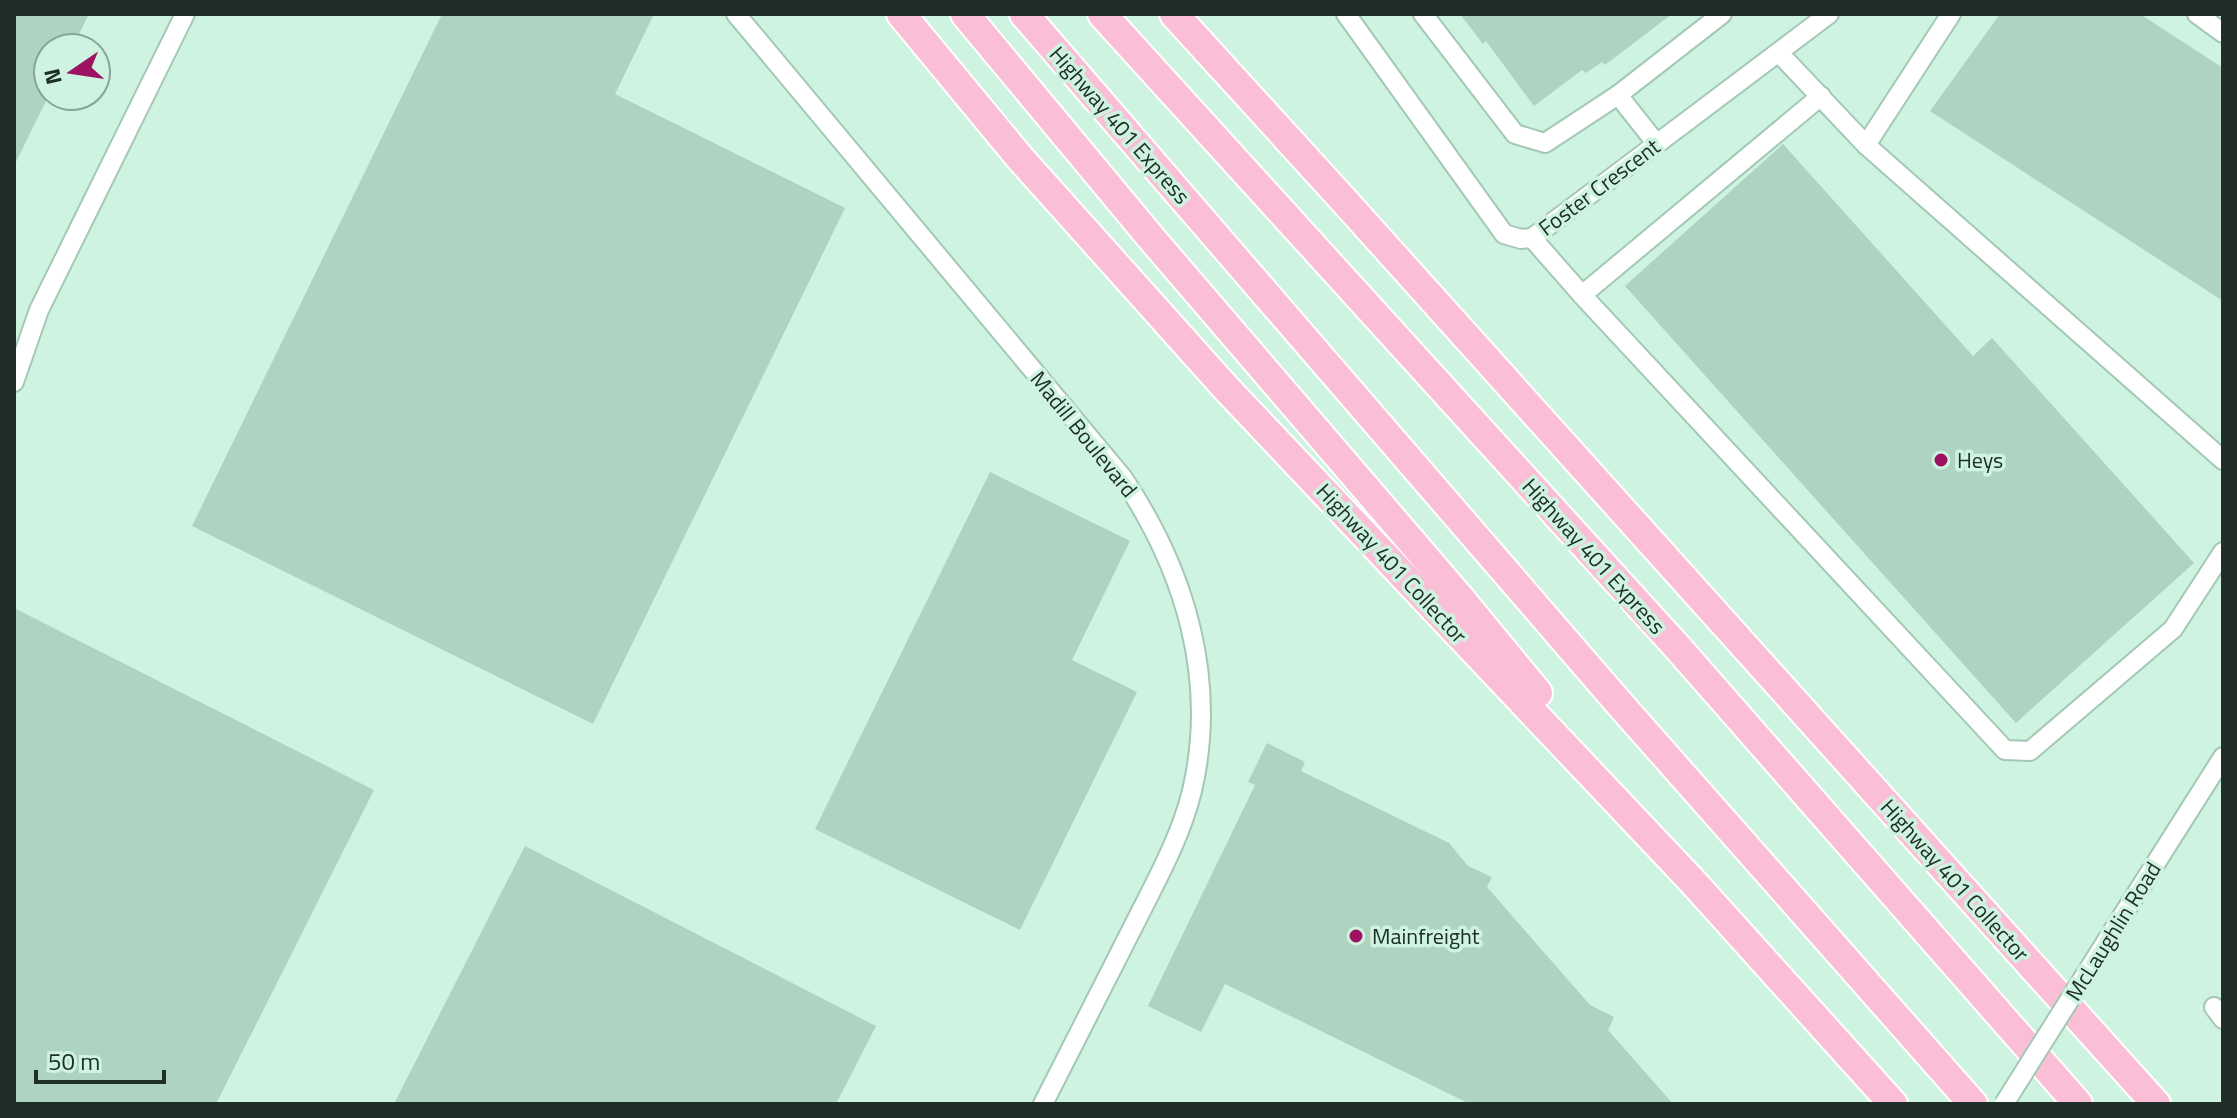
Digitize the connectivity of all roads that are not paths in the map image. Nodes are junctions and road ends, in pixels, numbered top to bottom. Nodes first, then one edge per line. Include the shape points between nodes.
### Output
1 (185, 14) edge
2 (736, 14) edge
3 (901, 14) edge
4 (965, 14) edge
5 (1024, 14) edge
6 (1102, 14) edge
7 (1174, 14) edge
8 (1346, 14) edge
9 (1423, 14) edge
10 (1722, 14) edge
11 (1829, 14) edge
12 (1951, 14) edge
13 (2197, 14) edge
14 (2223, 33) edge
15 (1779, 53) junction
16 (1618, 95) junction
17 (1821, 96) junction
18 (1656, 143) junction
19 (1866, 145) junction
20 (1532, 238) junction
21 (1582, 295) junction
22 (14, 382) edge
23 (2223, 460) edge
24 (2223, 552) edge
25 (2223, 757) edge
26 (1693, 882) junction
27 (1043, 1104) edge
28 (1893, 1104) edge
29 (1973, 1104) edge
30 (2004, 1104) edge
31 (2078, 1104) edge
32 (2156, 1104) edge

1 - 22 street via 39,310
2 - 27 street, Madill Boulevard via 1123,478 1165,549 1180,587 1198,668 1198,750 1192,790 1175,845
3 - 26 highway, Highway 401 Collector via 1020,158 1225,387
4 - 26 highway
5 - 29 highway, Highway 401 Express
6 - 31 highway, Highway 401 Express via 1689,661
7 - 32 highway, Highway 401 Collector
8 - 20 street, Foster Crescent via 1504,234
9 - 16 street via 1515,134 1545,143
10 - 16 street
11 - 15 street, Foster Crescent
12 - 19 street
13 - 14 street
15 - 17 street
15 - 18 street, Foster Crescent
16 - 18 street
17 - 19 street
17 - 21 street
18 - 20 street, Foster Crescent
19 - 23 street
20 - 21 street
21 - 24 street via 2005,750 2030,751 2173,629
25 - 30 street, McLaughlin Road, bridge
26 - 28 highway, Highway 401 Collector

